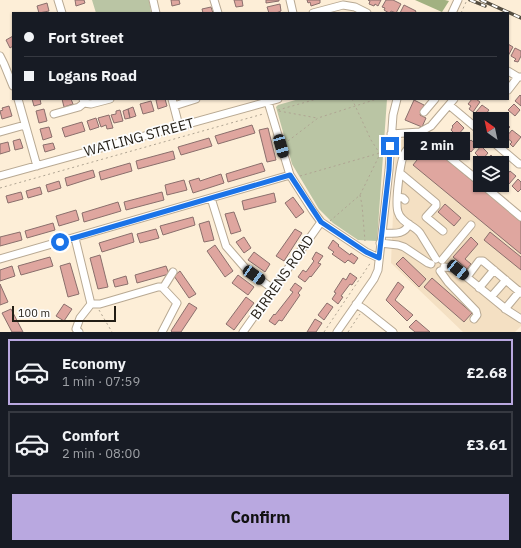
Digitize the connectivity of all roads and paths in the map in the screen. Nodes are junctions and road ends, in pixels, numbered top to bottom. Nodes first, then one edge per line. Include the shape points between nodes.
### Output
1 (58, 0) edge
2 (153, 0) edge
3 (214, 0) edge
4 (290, 0) edge
5 (458, 0) edge
6 (467, 0) edge
7 (62, 12) edge
8 (156, 12) edge
9 (218, 12) edge
10 (293, 12) edge
11 (317, 12) edge
12 (365, 12) edge
13 (452, 12) edge
14 (461, 12) edge
15 (0, 56) edge
16 (509, 72) edge
17 (519, 77) edge
18 (12, 84) edge
19 (509, 89) edge
20 (18, 100) edge
21 (106, 100) edge
22 (188, 100) edge
23 (275, 100) edge
24 (313, 100) edge
25 (352, 100) edge
26 (374, 100) edge
27 (397, 100) edge
28 (434, 100) edge
29 (83, 101) edge
30 (173, 102) edge
31 (268, 102) junction
32 (451, 102) edge
33 (355, 106) junction
34 (271, 112) junction
35 (424, 112) dead end
36 (54, 114) dead end
37 (318, 118) junction
38 (473, 124) edge
39 (25, 125) junction
40 (179, 126) junction
41 (0, 132) edge
42 (390, 134) junction
43 (281, 146) junction
44 (384, 147) dead end
45 (500, 148) edge
46 (380, 153) junction
47 (384, 159) dead end
48 (521, 164) edge
49 (37, 166) junction
50 (400, 172) junction
51 (0, 176) edge
52 (473, 176) edge
53 (291, 177) junction
54 (0, 188) edge
55 (492, 192) edge
56 (360, 195) junction
57 (211, 198) junction
58 (398, 198) junction
59 (406, 200) dead end
60 (521, 216) edge
61 (323, 224) junction
62 (409, 224) junction
63 (471, 225) dead end
64 (443, 232) dead end
65 (382, 234) junction
66 (75, 238) junction
67 (380, 243) junction
68 (366, 252) junction
69 (377, 258) junction
70 (0, 260) edge
71 (438, 264) junction
72 (494, 270) junction
73 (173, 272) dead end
74 (467, 278) junction
75 (506, 280) junction
76 (163, 288) junction
77 (479, 288) junction
78 (273, 289) junction
79 (520, 292) edge
80 (491, 297) junction
81 (91, 304) junction
82 (100, 304) junction
83 (356, 304) junction
84 (364, 309) junction
85 (505, 309) junction
86 (474, 319) dead end
87 (521, 319) edge
88 (79, 332) edge
89 (112, 332) edge
90 (162, 332) edge
91 (243, 332) edge
92 (324, 332) edge
93 (337, 332) edge
94 (348, 332) edge
95 (393, 332) edge

1 - 7 street
2 - 8 street
3 - 9 street
4 - 10 street
5 - 13 street
6 - 14 path
11 - 12 street via 343,6 355,7
15 - 18 street
16 - 17 street
17 - 19 street
20 - 39 street
21 - 29 street via 91,104
22 - 30 street
23 - 31 street, WATLING STREET
24 - 37 path via 276,110
25 - 33 path
26 - 33 path
27 - 42 street
28 - 35 street
29 - 36 street via 79,107
30 - 40 street
31 - 34 street
31 - 40 street, WATLING STREET
32 - 38 street
32 - 42 street via 431,126 420,132
33 - 37 path
33 - 46 path
34 - 43 street
34 - 54 path
37 - 43 path
39 - 41 street
39 - 49 street
40 - 49 street, WATLING STREET
42 - 65 street
43 - 53 street
44 - 46 path
45 - 48 street
46 - 47 path
46 - 53 path
46 - 56 path
49 - 51 street, WATLING STREET
50 - 52 street via 406,150 430,142
50 - 58 street
50 - 64 street via 436,203 426,217
53 - 57 street
53 - 61 street
55 - 60 street
56 - 61 path
56 - 68 path
57 - 66 street
57 - 78 street via 226,246 246,269
58 - 59 street
58 - 62 street via 398,212
61 - 68 street
61 - 78 street, BIRRENS ROAD
62 - 65 street via 402,233
62 - 71 street via 418,230
63 - 71 street
65 - 67 street
66 - 70 street
66 - 81 street
67 - 69 street
67 - 71 street via 404,247 428,263
68 - 69 street
69 - 83 street via 378,270 374,279
69 - 92 path
71 - 74 street via 458,270
71 - 86 street via 448,282 476,311
72 - 74 street via 481,260
72 - 75 street
72 - 77 street
73 - 76 street
74 - 77 street
75 - 79 street
75 - 80 street
76 - 82 street via 158,287
76 - 90 street via 177,303
77 - 80 street
78 - 91 street, BIRRENS ROAD
79 - 85 street
80 - 85 street
81 - 82 street
81 - 88 street via 80,318 76,328
82 - 89 path via 99,311
83 - 84 street
83 - 93 street
84 - 94 path
84 - 95 street
85 - 87 street

